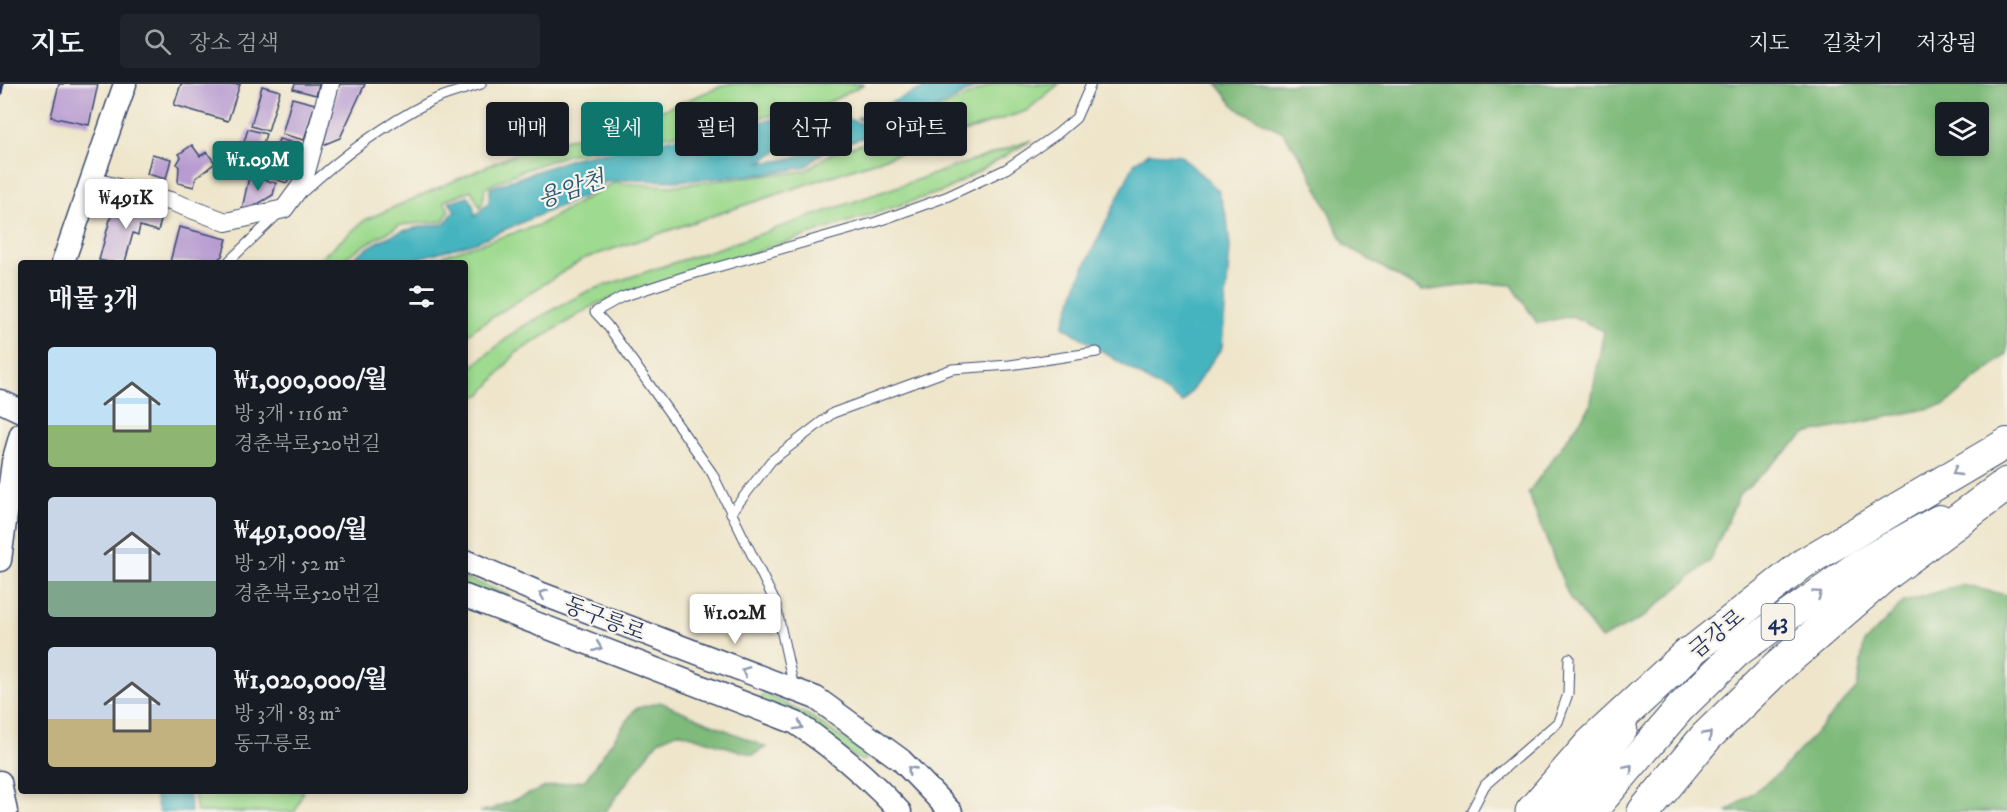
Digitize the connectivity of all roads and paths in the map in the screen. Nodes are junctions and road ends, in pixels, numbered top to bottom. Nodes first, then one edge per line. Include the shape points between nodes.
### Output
1 (125, 84) edge
2 (330, 84) edge
3 (481, 84) edge
4 (1091, 84) edge
5 (90, 181) junction
6 (284, 209) junction
7 (64, 260) edge
8 (230, 260) edge
9 (1096, 352) dead end
10 (0, 401) edge
11 (18, 410) edge
12 (18, 444) edge
13 (2007, 444) edge
14 (2007, 484) edge
15 (14, 505) edge
16 (731, 513) junction
17 (0, 560) edge
18 (468, 562) edge
19 (468, 597) edge
20 (1688, 654) junction
21 (1569, 658) dead end
22 (794, 690) junction
23 (0, 782) edge
24 (6, 812) edge
25 (900, 812) edge
26 (951, 812) edge
27 (1471, 812) edge
28 (1532, 812) edge
29 (1559, 812) edge
30 (1591, 812) edge
31 (1644, 812) edge

1 - 5 street
2 - 6 street via 303,183
3 - 6 lane via 430,101 374,135
4 - 16 lane via 1076,118 1057,134 1006,169 946,197 876,222 632,293 595,312 712,473
5 - 6 street via 170,201 226,222
5 - 7 street
6 - 8 lane
9 - 16 lane via 952,369 833,413 771,461
10 - 11 street
12 - 15 street via 13,462
13 -> 20 highway, 금강로 / 43 via 1804,563
30 -> 14 highway, 금강로 / 43 via 1680,708 1737,652 1859,565
31 -> 14 highway via 1706,736 1776,669 1882,577
15 - 17 street
16 - 22 lane via 775,602
22 -> 18 street, 동구릉로
19 -> 25 street, 동구릉로 via 796,723 840,754
20 - 28 highway via 1591,744
20 - 29 highway, 금강로 / 43 via 1630,720
21 - 27 lane via 1568,694 1558,722 1485,785
26 -> 22 street, 동구릉로 via 901,760 816,698
23 - 24 street

